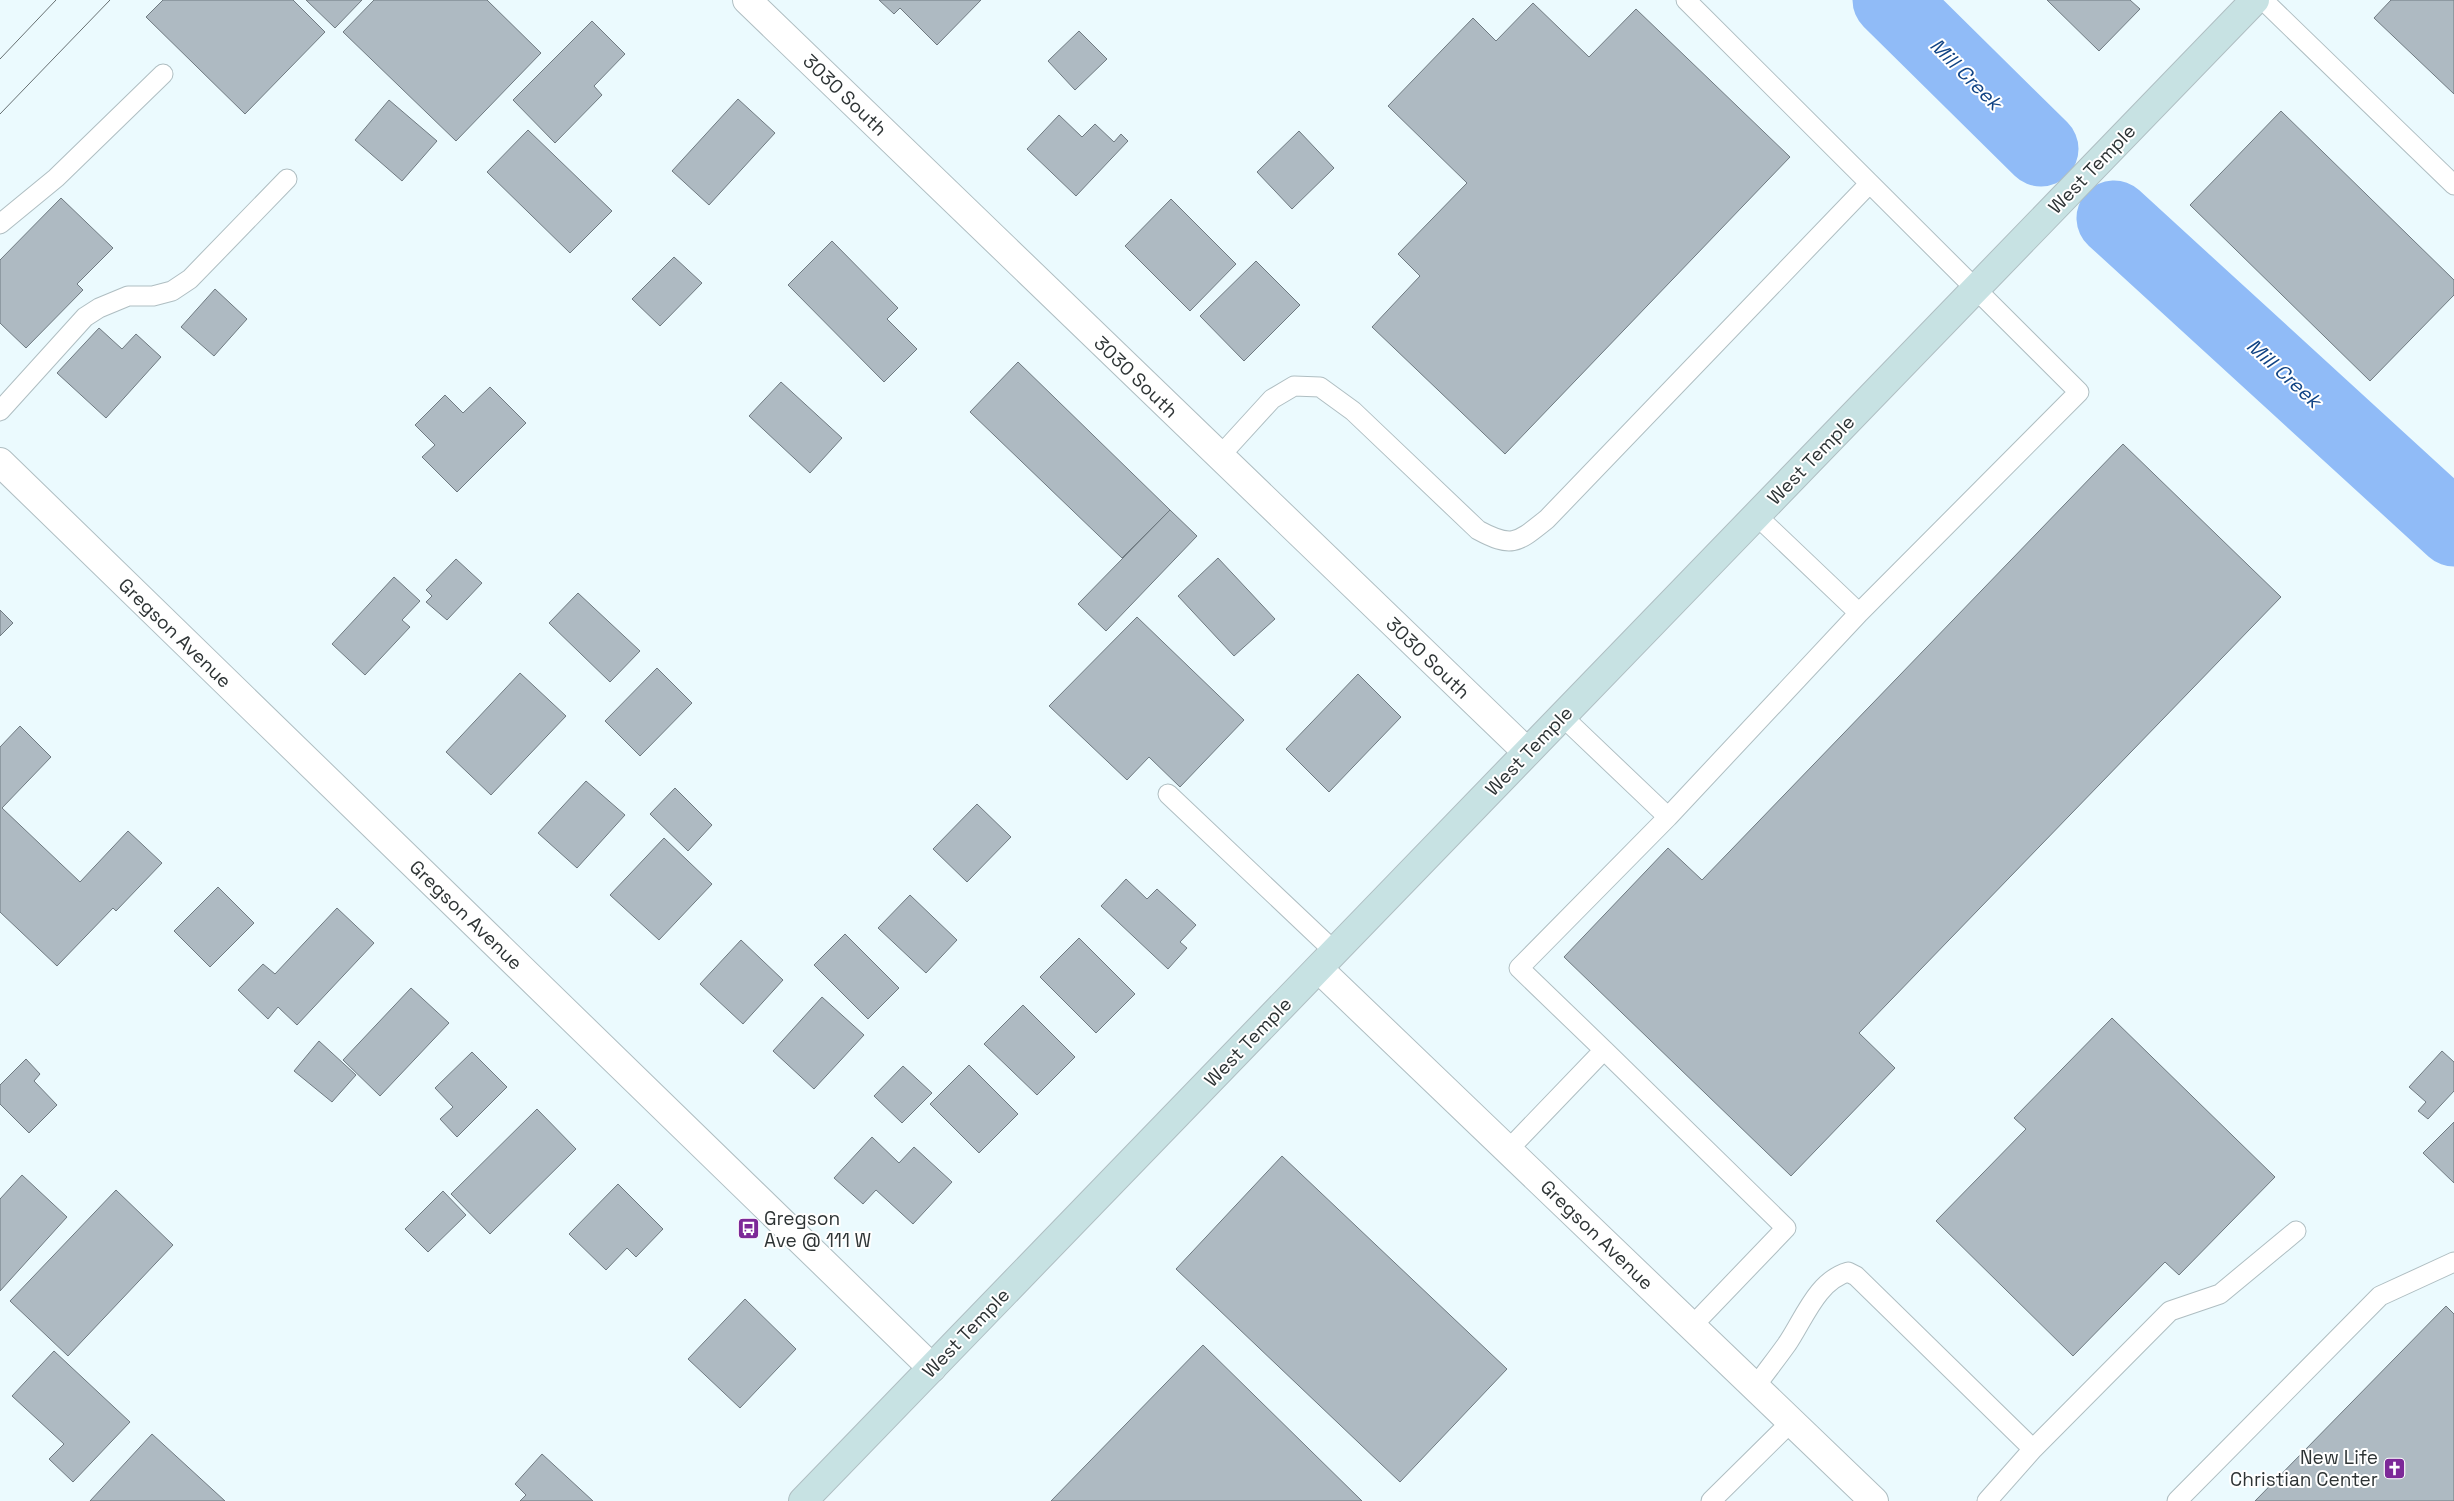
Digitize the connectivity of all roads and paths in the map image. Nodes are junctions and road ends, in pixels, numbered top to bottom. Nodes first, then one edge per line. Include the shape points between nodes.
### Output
1 (747, 0) edge
2 (1686, 0) edge
3 (2255, 0) edge
4 (2263, 0) edge
5 (162, 74) dead end
6 (287, 179) dead end
7 (1869, 184) junction
8 (2454, 184) edge
9 (0, 224) edge
10 (1975, 290) junction
11 (0, 411) edge
12 (1219, 457) junction
13 (0, 462) edge
14 (1758, 516) junction
15 (1859, 613) junction
16 (1562, 716) junction
17 (1528, 752) junction
18 (1168, 794) dead end
19 (1668, 817) junction
20 (1327, 960) junction
21 (1604, 1050) junction
22 (1508, 1150) junction
23 (2296, 1231) dead end
24 (2454, 1262) edge
25 (1692, 1326) junction
26 (932, 1368) junction
27 (1755, 1387) junction
28 (1792, 1421) junction
29 (2032, 1449) junction
30 (803, 1501) edge
31 (1711, 1501) edge
32 (1874, 1501) edge
33 (1988, 1501) edge
34 (2178, 1501) edge

1 - 12 street, 3030 South
2 - 7 lane
3 - 10 street, West Temple
4 - 8 lane
5 - 9 lane via 56,178
6 - 11 lane via 190,279 172,291 153,296 128,296 85,317
7 - 10 lane
7 - 12 lane via 1547,519 1513,542 1498,541 1478,530 1353,411 1320,388 1294,386 1272,399
10 - 14 street, West Temple
10 - 15 lane via 2079,392
12 - 17 street, 3030 South
13 - 26 street, Gregson Avenue
14 - 15 lane
14 - 16 street, West Temple
15 - 19 lane
16 - 17 street, West Temple
16 - 19 lane
17 - 20 street, West Temple
18 - 20 lane
19 - 21 lane via 1519,968
20 - 22 street, Gregson Avenue
20 - 26 street, West Temple
21 - 22 lane
21 - 25 lane via 1786,1228
22 - 25 street, Gregson Avenue
23 - 29 lane via 2220,1294 2170,1311
24 - 34 lane via 2380,1296
25 - 27 street, Gregson Avenue
26 - 30 street, West Temple
27 - 28 street, Gregson Avenue
27 - 29 lane via 1788,1342 1810,1303 1839,1275 1848,1272 1856,1276
28 - 31 lane
28 - 32 street, Gregson Avenue
29 - 33 lane

